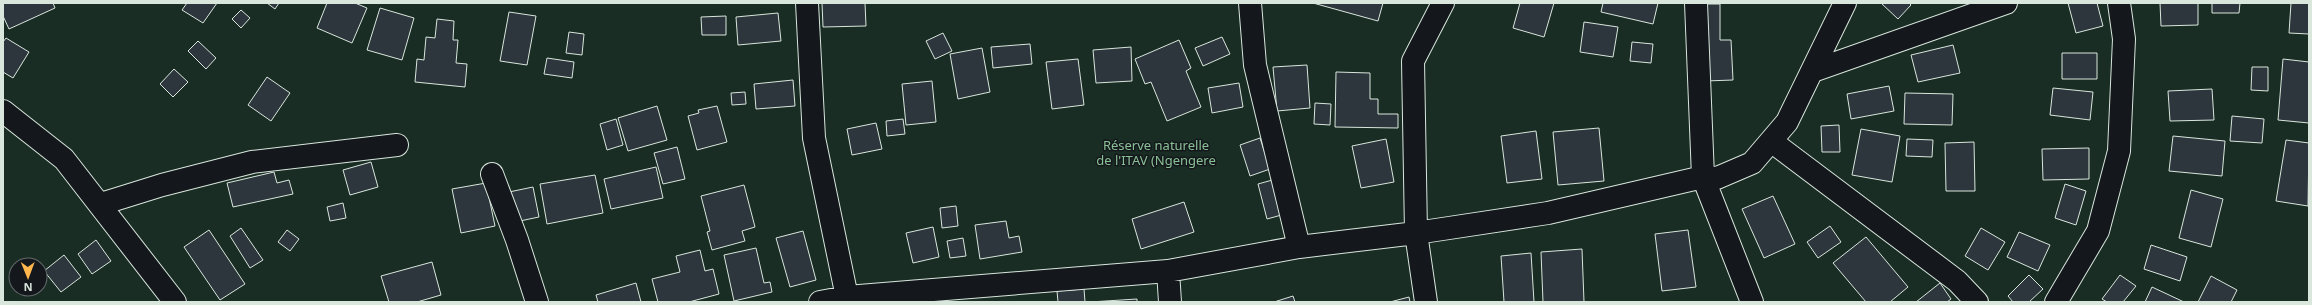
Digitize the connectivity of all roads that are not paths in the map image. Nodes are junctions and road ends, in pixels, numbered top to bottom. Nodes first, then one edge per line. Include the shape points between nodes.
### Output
1 (807, 3) edge
2 (1250, 3) edge
3 (1443, 3) edge
4 (1696, 3) edge
5 (1845, 3) edge
6 (2006, 3) edge
7 (2119, 3) edge
8 (1813, 72) junction
9 (3, 112) edge
10 (1771, 141) junction
11 (397, 145) dead end
12 (492, 174) dead end
13 (1703, 177) junction
14 (101, 204) junction
15 (1416, 233) junction
16 (1299, 247) junction
17 (1168, 271) junction
18 (848, 300) edge
19 (175, 302) edge
20 (537, 302) edge
21 (820, 302) edge
22 (1170, 302) edge
23 (1426, 302) edge
24 (1752, 302) edge
25 (1977, 302) edge
26 (2056, 302) edge

1 - 18 street via 814,138
2 - 16 street via 1255,65
3 - 15 street via 1413,61
4 - 13 street
5 - 8 street
6 - 8 street
7 - 26 street via 2124,40 2119,151 2098,231
8 - 10 street via 1787,122
9 - 14 street via 64,159
10 - 13 street via 1752,163 1717,178
10 - 25 street via 1957,281
11 - 14 street via 252,162
12 - 20 street
13 - 15 street via 1548,213
13 - 24 street
14 - 19 street
15 - 16 street
15 - 23 street
16 - 17 street
17 - 18 street
17 - 22 street
18 - 21 street

